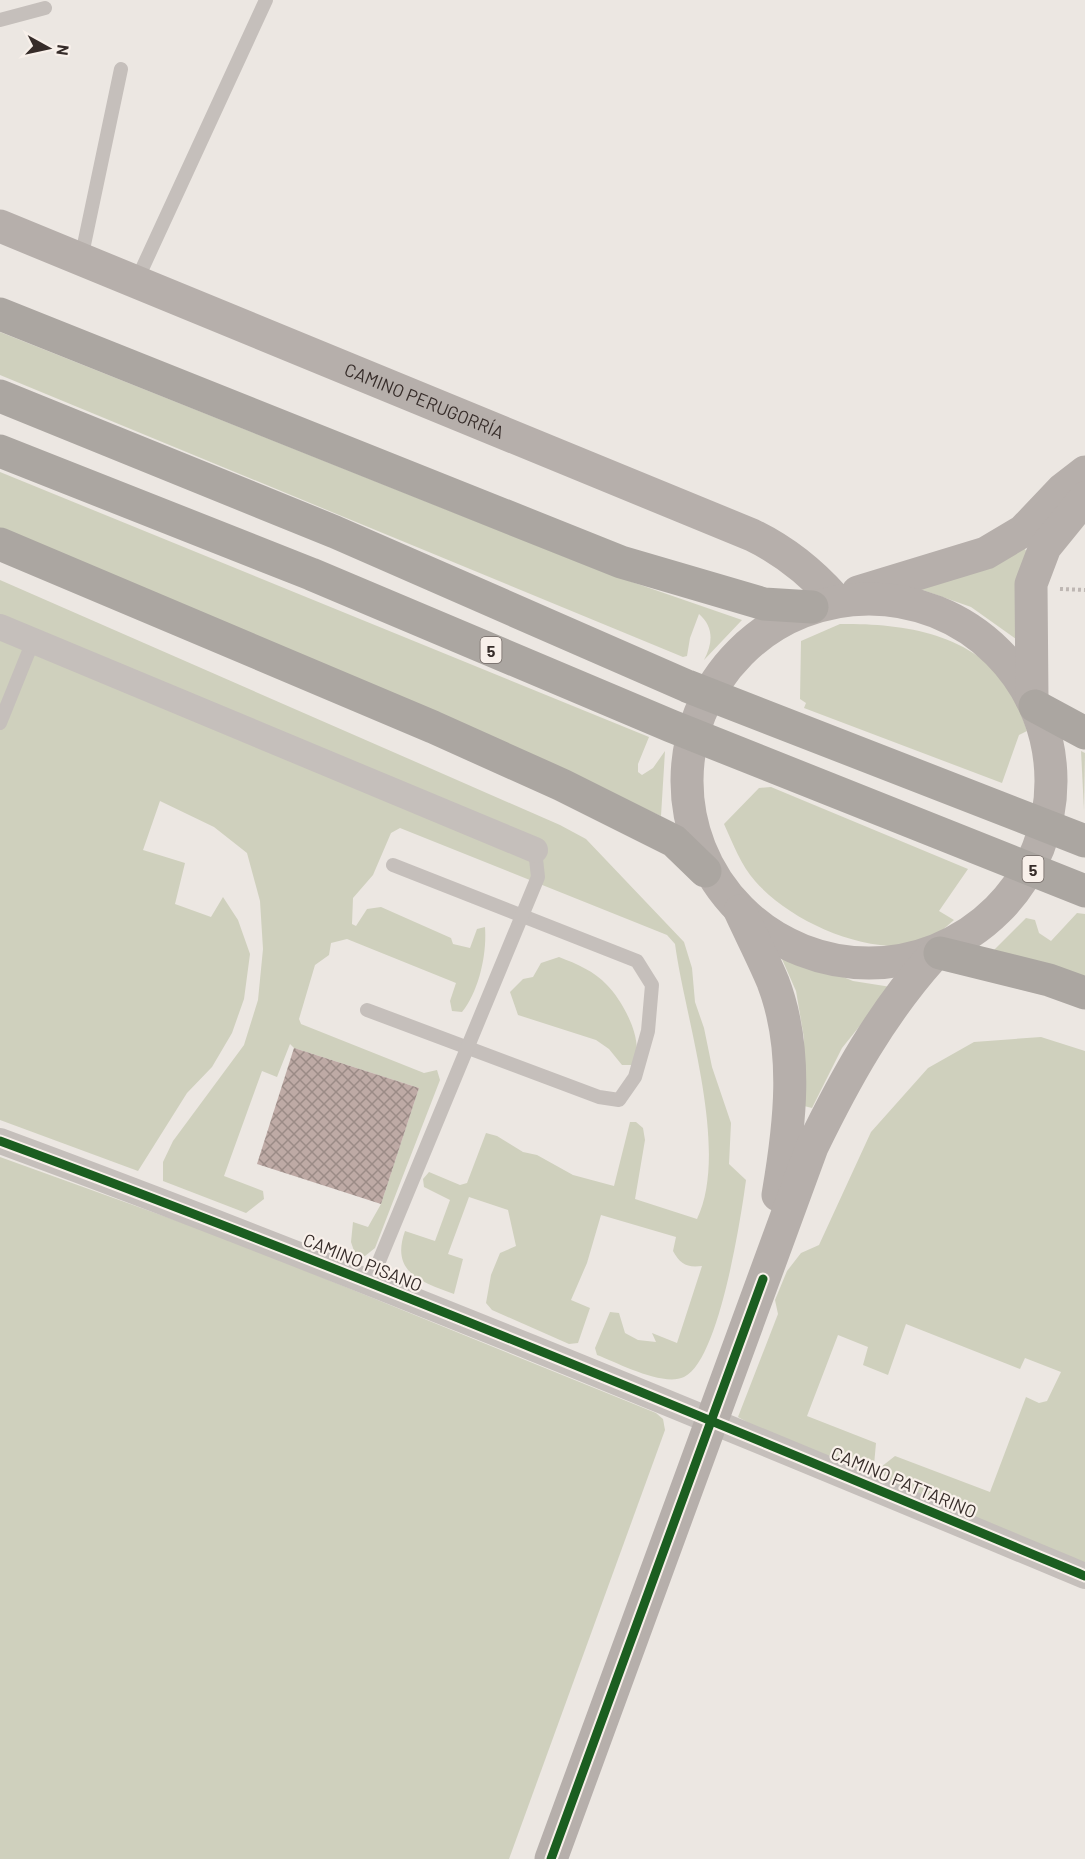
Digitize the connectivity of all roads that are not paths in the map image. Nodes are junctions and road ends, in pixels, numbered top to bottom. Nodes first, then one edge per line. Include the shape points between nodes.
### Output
1 (266, 0) edge
2 (45, 8) dead end
3 (0, 20) edge
4 (121, 69) dead end
5 (0, 226) edge
6 (81, 259) junction
7 (136, 282) junction
8 (0, 314) edge
9 (0, 396) edge
10 (0, 451) edge
11 (1085, 472) edge
12 (1085, 498) edge
13 (0, 544) edge
14 (830, 600) junction
15 (0, 627) edge
16 (33, 641) junction
17 (1033, 703) junction
18 (0, 723) edge
19 (1085, 733) edge
20 (1085, 841) edge
21 (535, 850) joint
22 (393, 865) dead end
23 (705, 871) junction
24 (1085, 891) edge
25 (740, 911) junction
26 (522, 915) junction
27 (936, 955) junction
28 (1085, 993) edge
29 (367, 1010) dead end
30 (468, 1046) junction
31 (0, 1141) edge
32 (763, 1279) junction
33 (370, 1283) junction
34 (711, 1419) junction
35 (1085, 1576) edge
36 (551, 1859) edge

1 - 7 lane
2 - 3 lane
4 - 6 lane
5 - 6 street, CAMINO PERUGORRÍA
6 - 7 street, CAMINO PERUGORRÍA
7 - 14 street, CAMINO PERUGORRÍA via 781,548 817,578
8 - 14 highway via 621,562 764,604
9 - 20 highway via 335,532 687,686
10 - 24 highway, 5 via 311,574 771,767
11 - 14 street via 1023,531 986,553
12 - 17 street via 1045,547 1031,584
13 - 23 highway via 562,785 674,841
14 - 17 street via 894,600 950,617 998,652
14 - 23 street via 778,622 731,661 699,713 686,772 693,833
15 - 16 street
16 - 18 lane
16 - 21 street
17 - 19 highway
17 - 27 street via 1050,758 1047,819 1026,875 987,922
21 - 26 lane via 538,877
22 - 26 lane
23 - 25 street
25 - 27 street via 778,936 822,954 900,963
25 - 32 street via 774,984 788,1043 790,1099 786,1152
26 - 30 lane
26 - 30 lane via 637,960 652,986 648,1031 635,1077 619,1100
27 - 28 highway via 1049,980
27 - 32 street via 907,985 874,1031 833,1102
29 - 30 lane
30 - 33 lane
31 - 33 street, CAMINO PISANO via 202,1215
32 - 34 street
33 - 34 street, CAMINO PISANO
34 - 35 street, CAMINO PATTARINO
34 - 36 street

